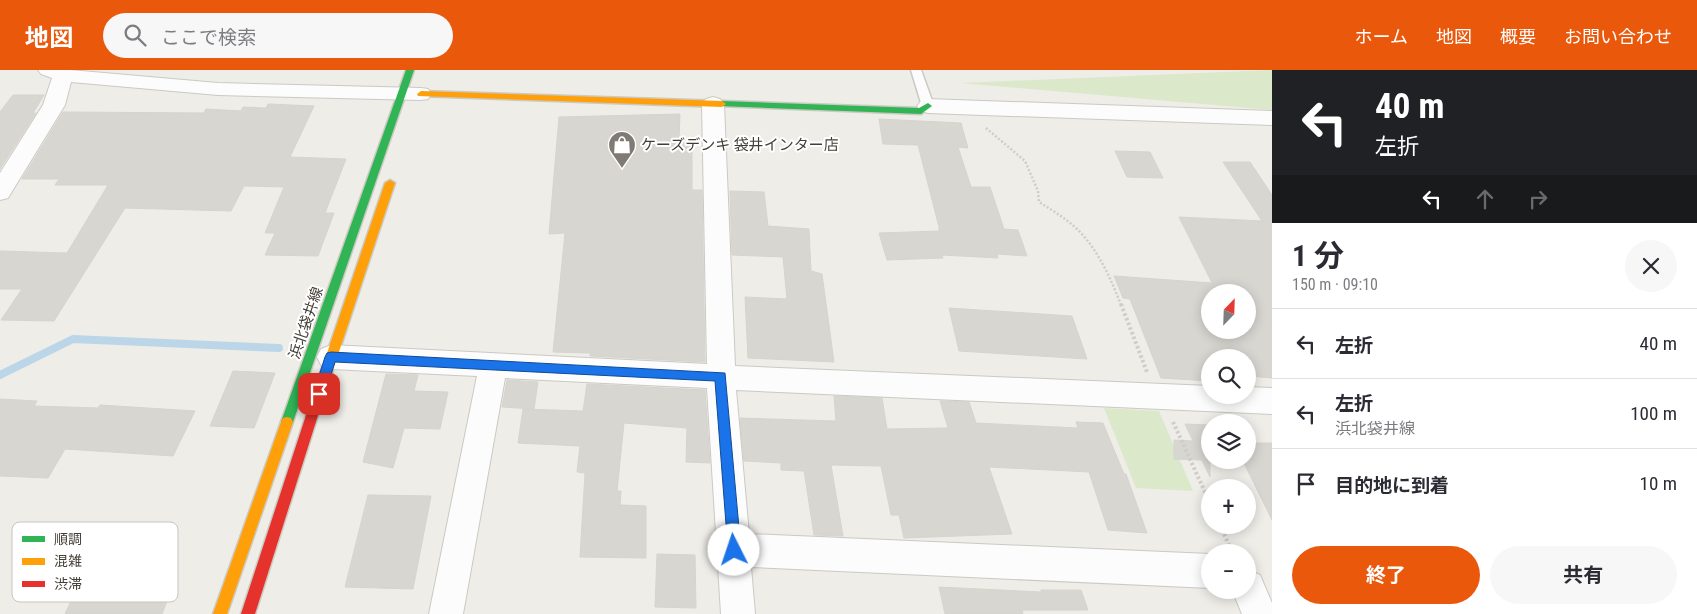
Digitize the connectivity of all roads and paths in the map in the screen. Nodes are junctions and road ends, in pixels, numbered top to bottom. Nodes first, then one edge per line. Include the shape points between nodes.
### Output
1 (410, 70) edge
2 (916, 70) edge
3 (55, 72) edge
4 (416, 94) junction
5 (713, 104) junction
6 (928, 106) junction
7 (1272, 118) edge
8 (982, 124) dead end
9 (395, 169) dead end
10 (0, 192) edge
11 (331, 357) junction
12 (493, 365) junction
13 (721, 377) junction
14 (1157, 395) junction
15 (1272, 401) edge
16 (1201, 483) edge
17 (734, 550) junction
18 (1201, 571) edge
19 (1253, 599) edge
20 (220, 614) edge
21 (248, 614) edge
22 (446, 614) edge
23 (738, 614) edge
24 (1259, 614) edge

1 - 4 main road, 浜北袋井線
2 - 6 lane
3 - 4 street via 126,82 218,89
3 - 10 street via 54,105
4 - 5 main road
4 - 20 main road, 浜北袋井線
5 - 6 main road via 921,111
5 - 13 street
6 - 7 street
8 - 14 path via 1025,161 1038,191 1039,202 1082,234 1103,265
9 - 11 main road
11 - 12 street
11 - 21 main road
12 - 13 street
12 - 22 street
13 - 14 street
13 - 17 street
14 - 15 street
14 - 16 path via 1174,422
17 - 18 street
17 - 23 street
19 - 24 street

